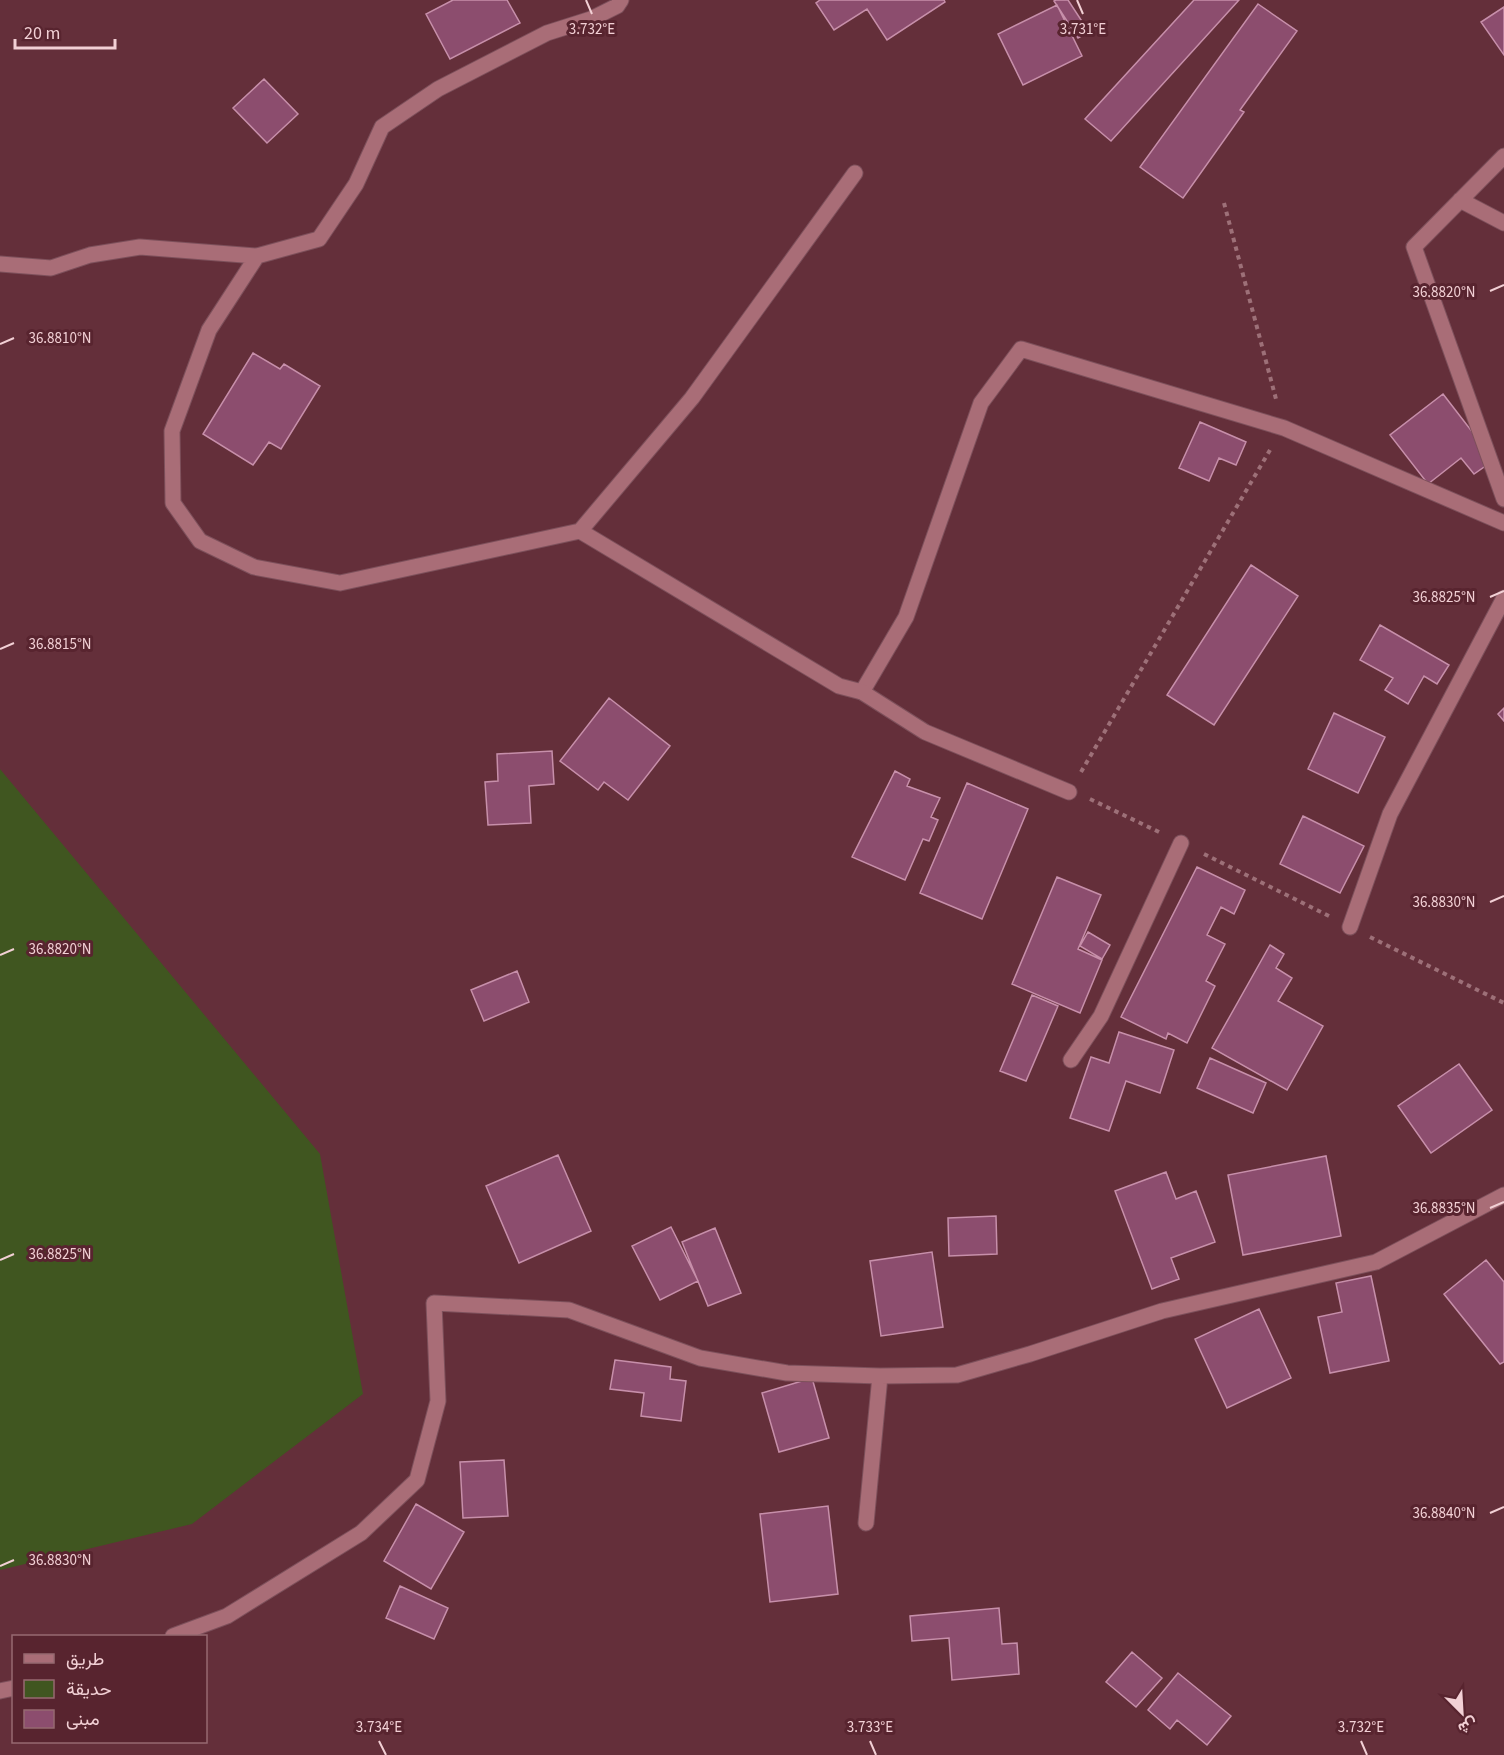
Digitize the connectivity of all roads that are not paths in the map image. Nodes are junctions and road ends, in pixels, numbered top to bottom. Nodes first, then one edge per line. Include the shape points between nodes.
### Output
1 (621, 0) edge
2 (1504, 156) edge
3 (855, 173) dead end
4 (1460, 200) junction
5 (1504, 223) edge
6 (257, 256) junction
7 (0, 264) edge
8 (1504, 499) edge
9 (1504, 523) edge
10 (580, 531) junction
11 (1504, 598) edge
12 (862, 692) junction
13 (1069, 792) road end
14 (1181, 843) road end
15 (1350, 927) road end
16 (1071, 1060) dead end
17 (1504, 1195) edge
18 (880, 1376) junction
19 (866, 1523) dead end
20 (176, 1635) edge

1 - 6 street via 591,19 547,33 438,89 382,127 356,184 319,238
2 - 4 street
3 - 10 street via 692,398
4 - 5 street
4 - 8 street via 1414,247
6 - 7 street via 140,247 90,255 51,268
6 - 10 street via 209,330 172,430 173,503 200,541 254,567 340,584
9 - 12 street via 1284,428 1021,349 981,403 906,618
10 - 12 street via 839,686
11 - 15 street via 1390,814
12 - 13 street via 925,732
14 - 16 street via 1101,1016
17 - 18 street via 1376,1262 1162,1311 957,1375
18 - 19 street
18 - 20 street via 787,1373 700,1358 569,1310 434,1303 438,1401 417,1480 361,1533 227,1616

